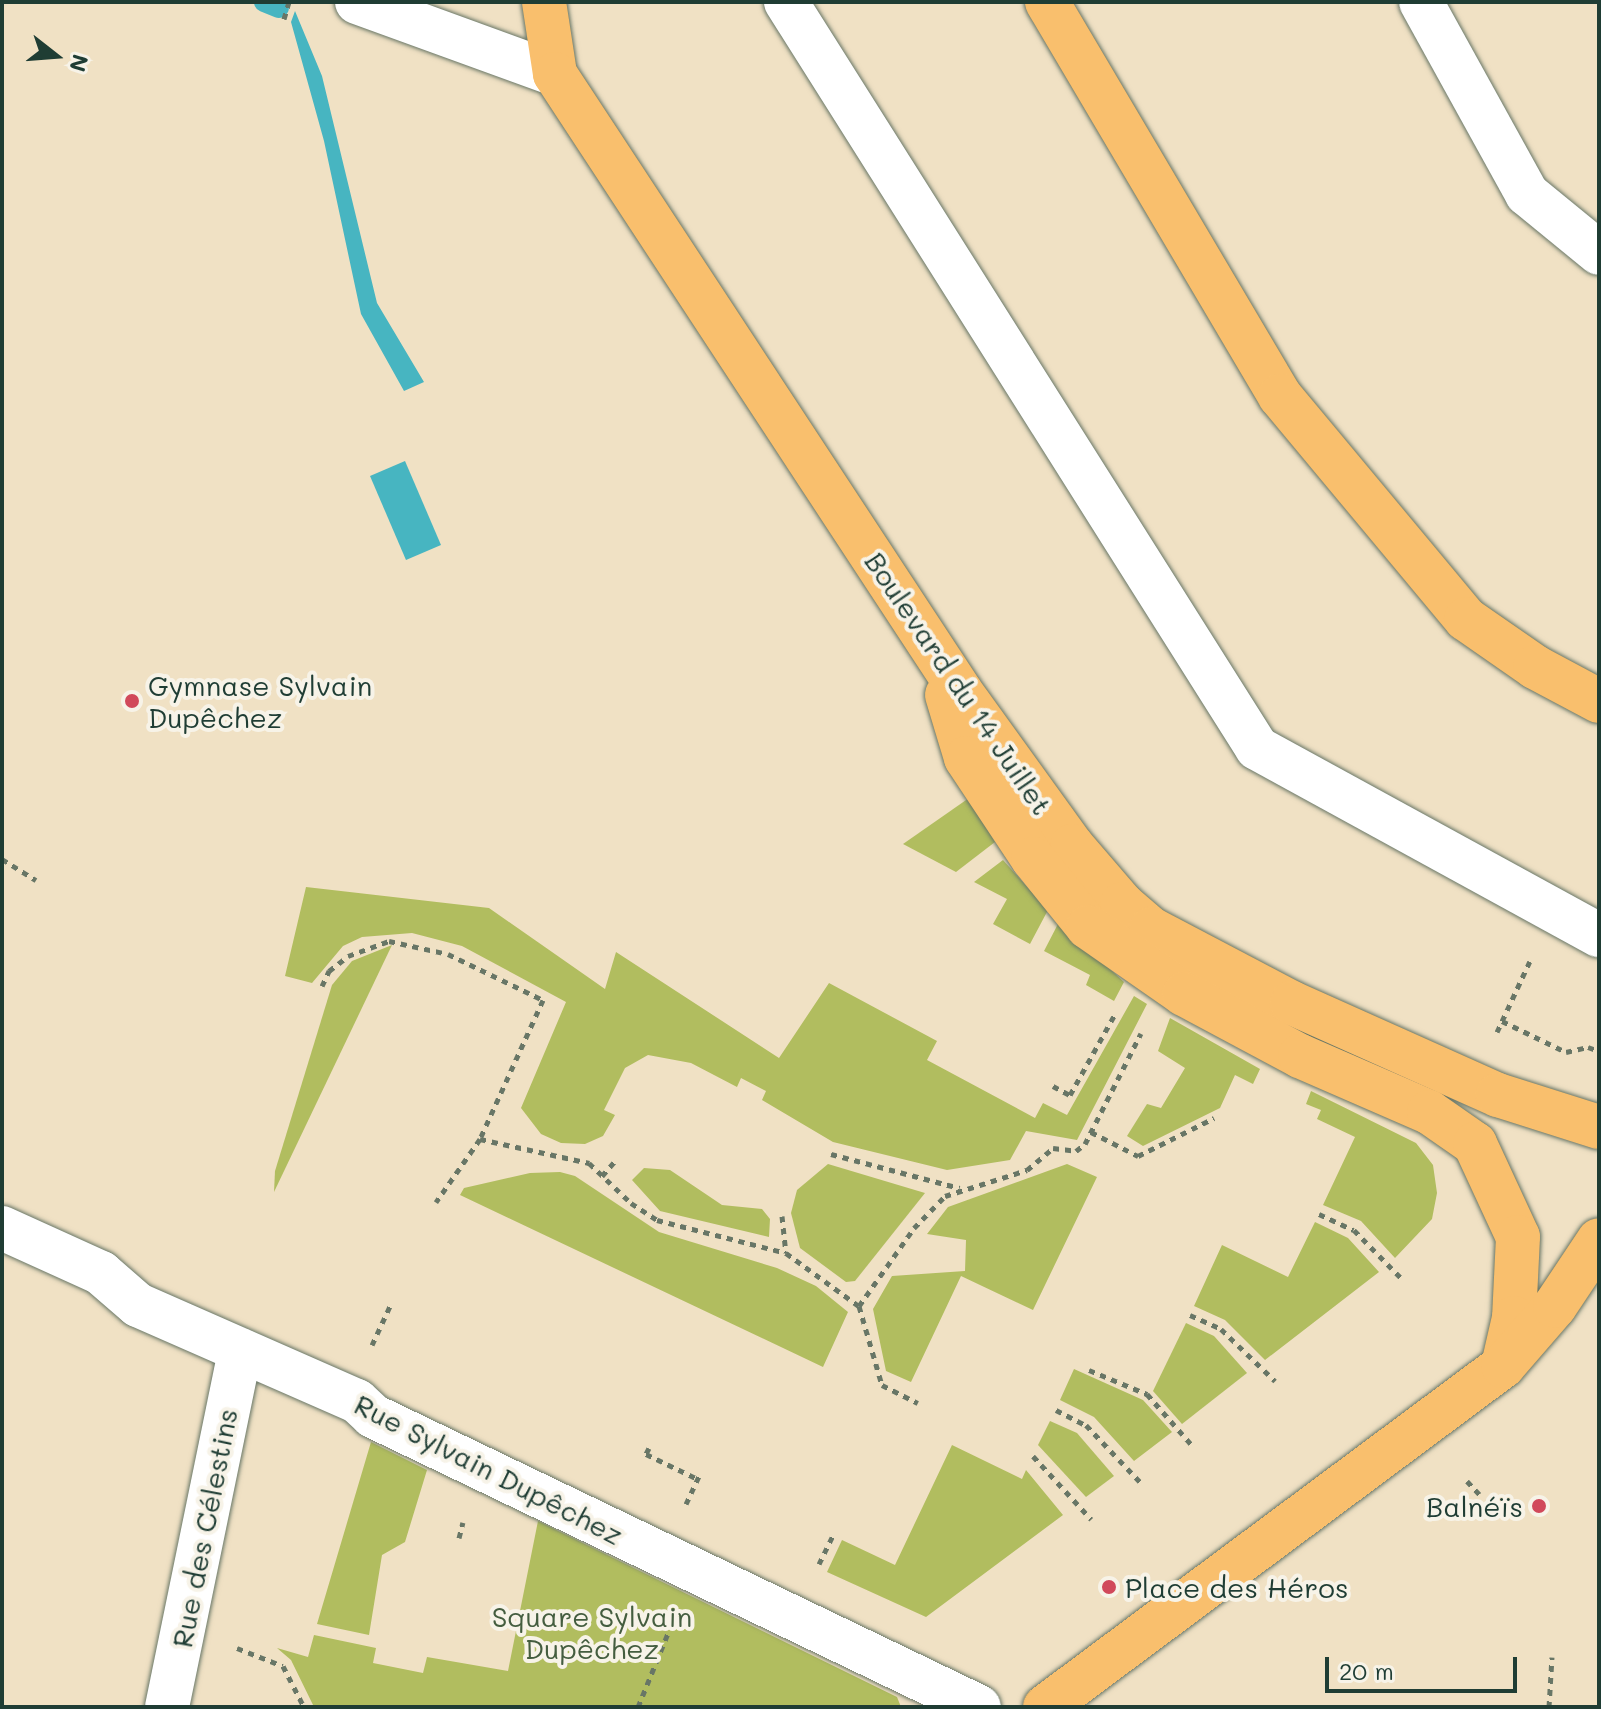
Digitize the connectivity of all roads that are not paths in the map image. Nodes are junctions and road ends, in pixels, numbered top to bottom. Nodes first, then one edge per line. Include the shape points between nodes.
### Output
1 (357, 2) edge
2 (544, 2) edge
3 (786, 2) edge
4 (1047, 2) edge
5 (1421, 2) edge
6 (555, 74) junction
7 (1599, 253) edge
8 (932, 648) junction
9 (1599, 701) edge
10 (1599, 935) edge
11 (1599, 1127) edge
12 (2, 1228) edge
13 (1599, 1240) edge
14 (240, 1350) junction
15 (1503, 1366) junction
16 (167, 1707) edge
17 (979, 1707) edge
18 (1045, 1707) edge

1 - 6 street
2 - 6 main road, Boulevard du 14 Juillet
3 - 10 street via 1257,748
4 - 9 main road via 1280,396 1466,619 1535,667
5 - 7 street via 1527,194
6 - 8 main road, Boulevard du 14 Juillet
8 - 11 main road, Boulevard du 14 Juillet via 1072,846 1151,929 1292,1003 1473,1084
8 - 15 main road via 966,758 1033,859 1088,927 1167,983 1300,1056 1429,1112 1475,1144 1518,1237 1514,1318
12 - 14 street, Rue Sylvain Dupêchez via 101,1273 138,1305
13 - 15 main road via 1555,1306
14 - 16 street, Rue des Célestins
14 - 17 street, Rue Sylvain Dupêchez via 357,1401 373,1416
15 - 18 main road

